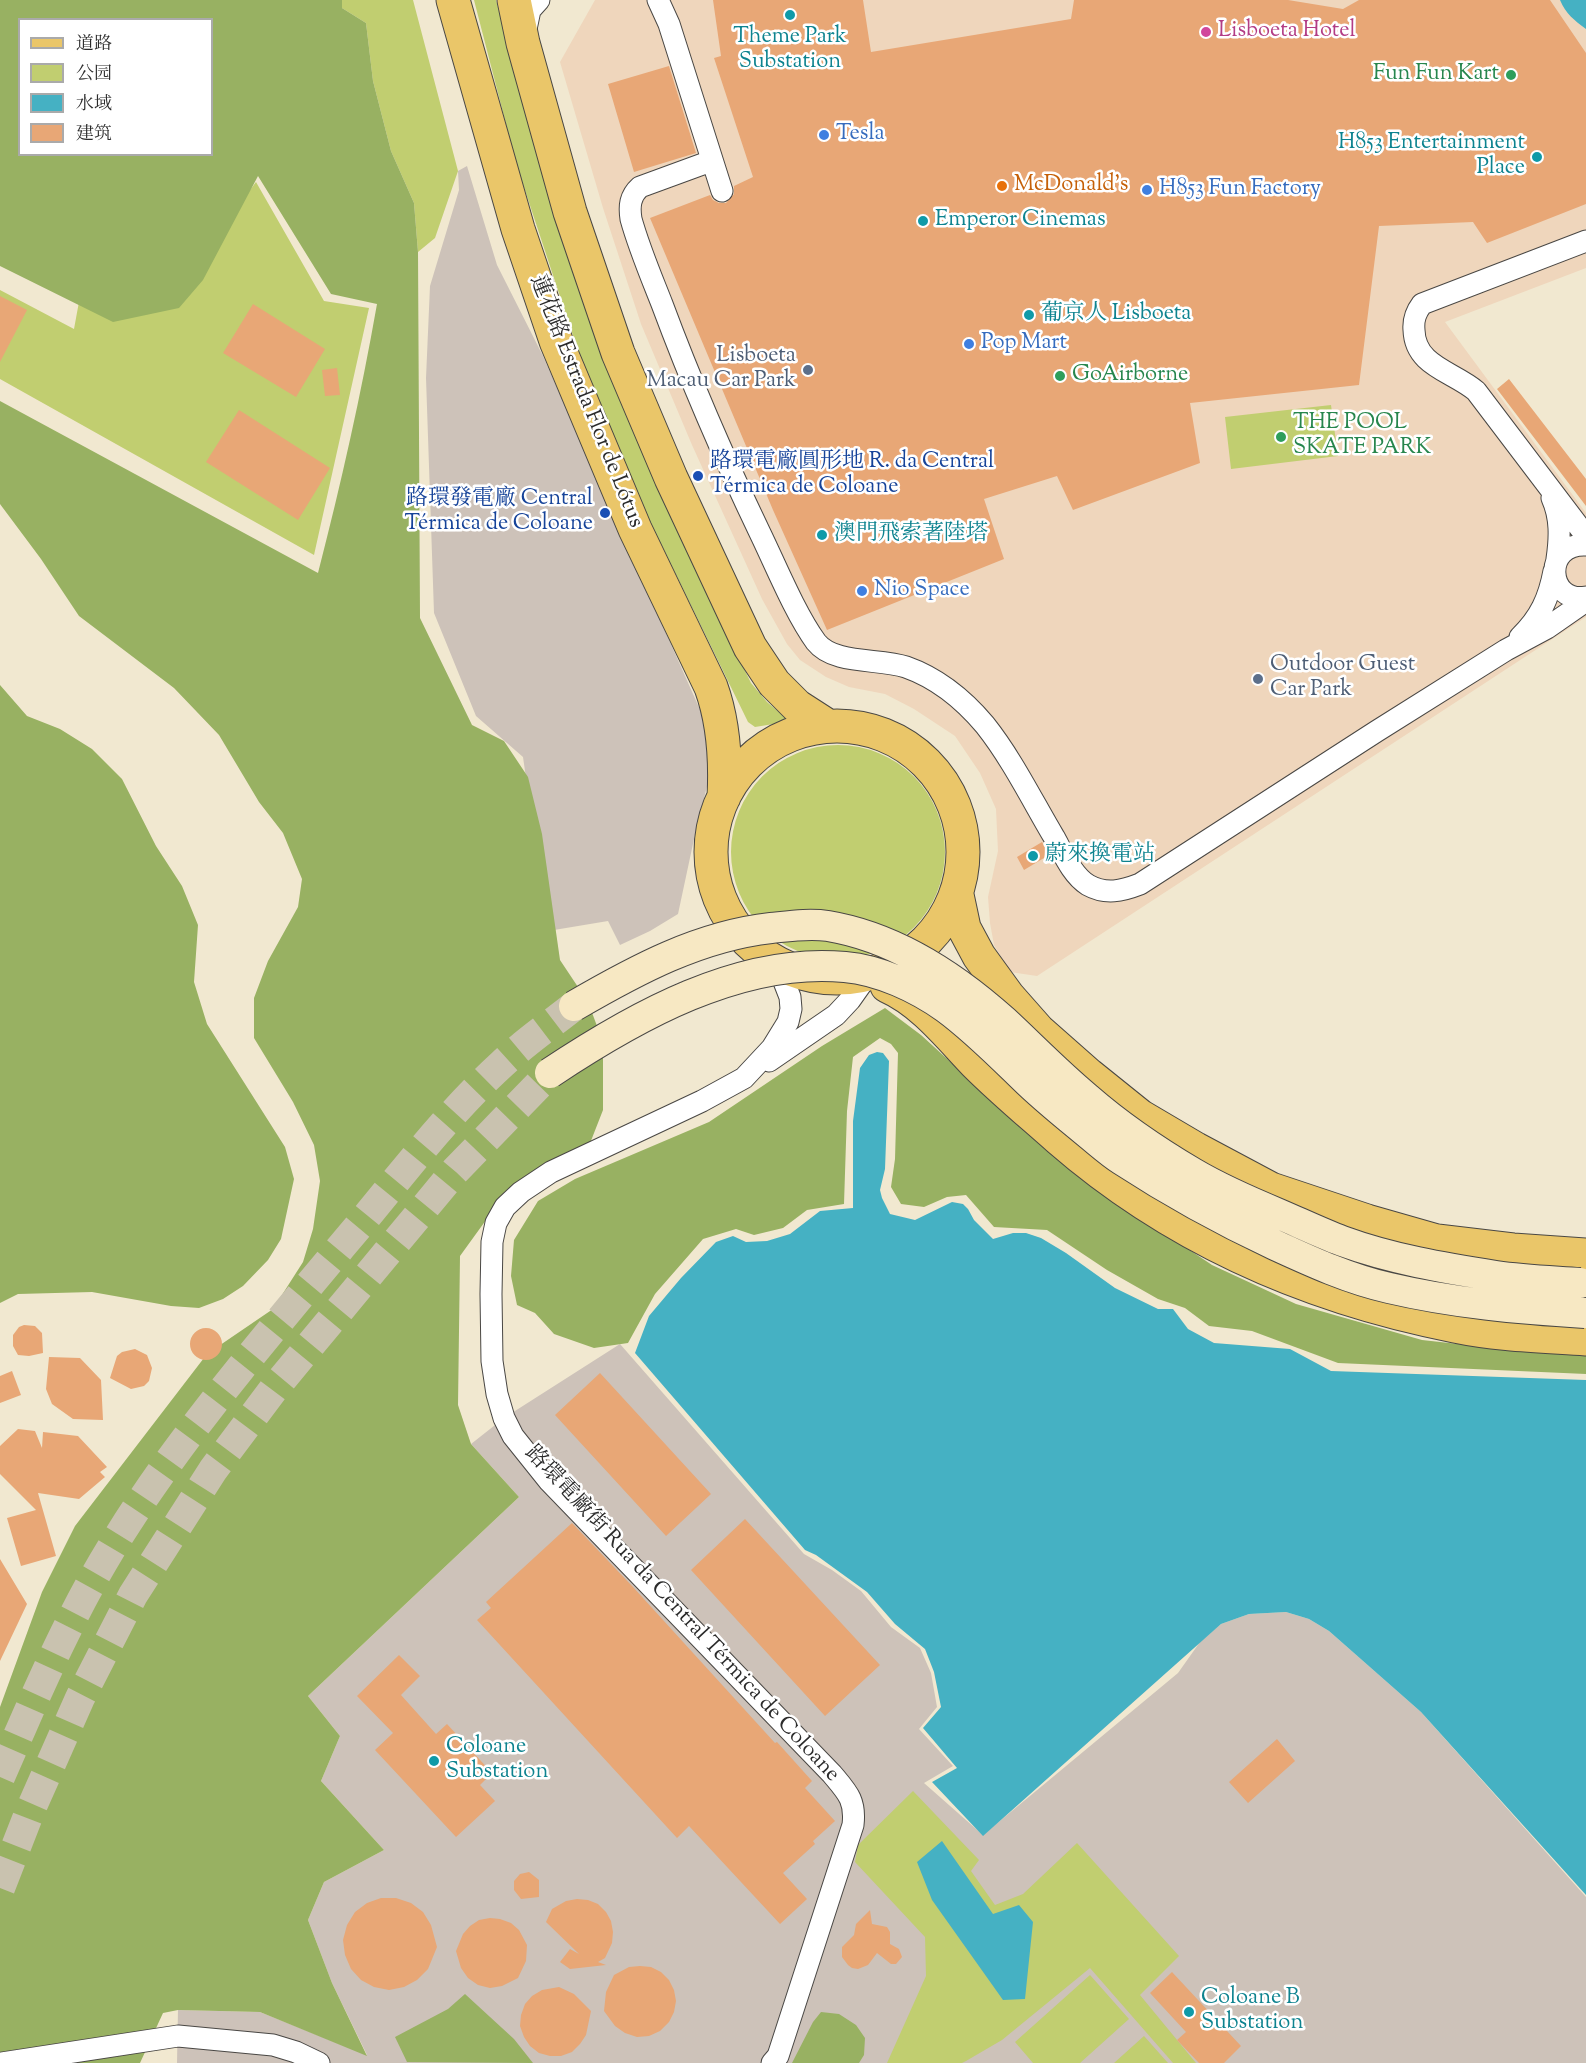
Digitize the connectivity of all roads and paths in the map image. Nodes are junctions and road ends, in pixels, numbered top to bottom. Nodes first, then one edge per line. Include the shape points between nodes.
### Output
1 (453, 0) edge
2 (514, 0) edge
3 (539, 0) edge
4 (658, 0) edge
5 (668, 0) edge
6 (669, 24) junction
7 (523, 43) junction
8 (711, 161) junction
9 (722, 191) dead end
10 (1586, 241) edge
11 (1541, 476) junction
12 (1586, 536) edge
13 (1586, 545) edge
14 (1556, 565) junction
15 (1586, 599) edge
16 (1506, 650) junction
17 (828, 726) junction
18 (724, 796) junction
19 (957, 895) junction
20 (772, 963) junction
21 (867, 976) junction
22 (574, 1006) tunnel mouth
23 (550, 1074) tunnel mouth
24 (744, 1078) junction
25 (1583, 1269) edge
26 (1585, 1326) edge
27 (2, 2063) edge
28 (319, 2063) edge
29 (772, 2063) edge

1 - 18 main road, 蓮花路 Estrada Flor de Lótus via 518,229 556,342 635,529 720,712
2 - 7 main road
3 - 7 street via 530,10
4 - 6 street
5 - 6 street
6 - 8 street
7 - 17 main road via 570,212 618,353 671,478 750,647 774,683 797,706
8 - 9 street
8 - 16 street via 639,187 630,210 683,359 793,601 825,651 905,667 931,678 963,701 1004,753 1071,866 1086,884 1113,892 1140,884
10 - 11 street via 1434,298 1422,304 1413,320 1421,355 1476,391
11 - 12 street
11 - 14 street via 1559,523
13 - 14 street via 1564,551
14 - 15 street via 1559,587 1573,597
14 - 16 street via 1542,611
15 - 16 street
17 - 18 main road via 809,728 768,746 733,779
17 - 19 main road via 867,729 903,743 933,768 954,801 964,839
18 - 20 main road via 712,837 713,876 724,907 750,944
19 - 21 main road via 935,934 922,948 893,967
19 - 25 main road via 964,928 1008,996 1038,1030 1140,1116 1271,1188 1437,1241 1513,1250
20 - 21 main road via 793,973 814,976
20 - 24 street, 路環電廠街 Rua da Central Térmica de Coloane via 790,998 788,1022 772,1048
21 - 24 street via 836,1015
21 - 26 main road via 920,1008 1087,1164 1155,1212 1230,1254 1299,1283 1457,1327 1521,1334
22 - 25 main road, bridge via 626,976 710,940 797,925 825,925 860,933 929,965 1002,1019 1087,1099 1132,1133 1193,1173 1248,1201 1342,1241 1399,1257 1499,1277
23 - 26 main road, bridge via 656,1010 726,983 766,971 808,967 867,971 945,1007 1118,1158 1231,1224 1325,1268 1387,1288 1525,1310
24 - 29 street, 路環電廠街 Rua da Central Térmica de Coloane via 551,1172 505,1207 492,1242 492,1361 504,1418 531,1461 832,1774 853,1803 853,1825 804,1980 778,2056
27 - 28 street via 178,2036 273,2045

